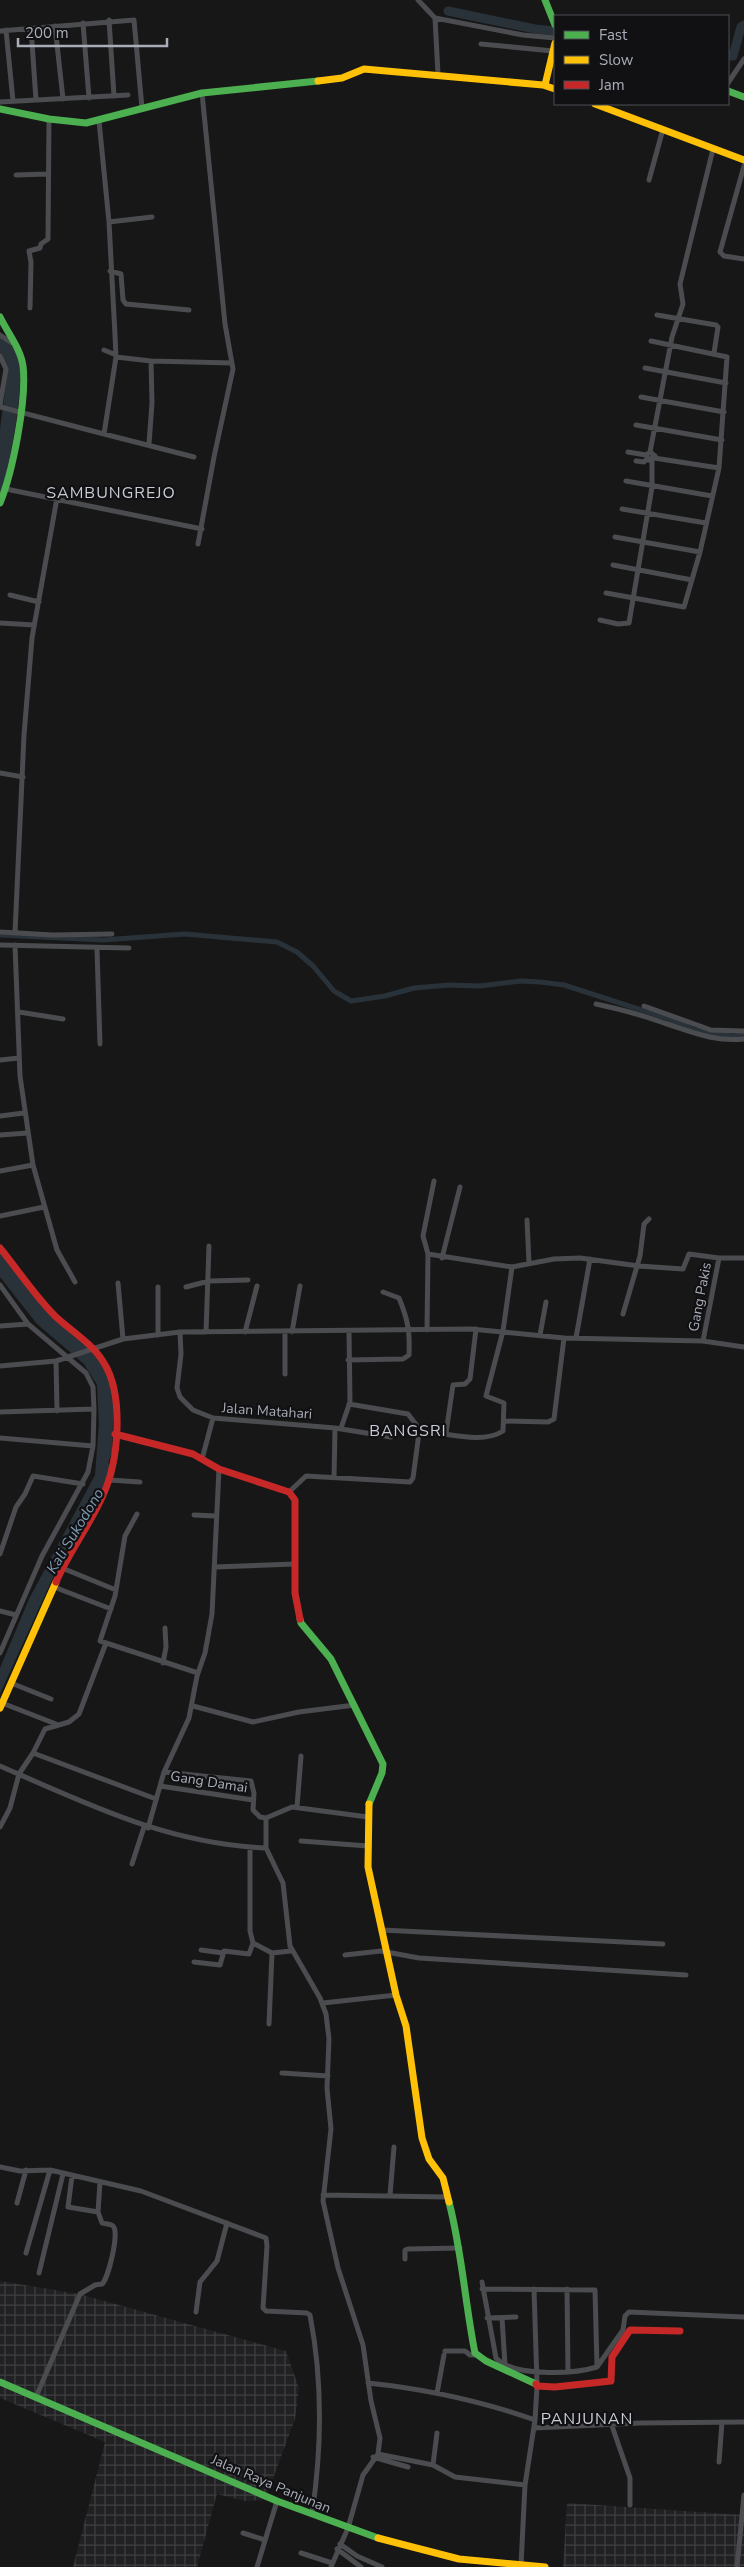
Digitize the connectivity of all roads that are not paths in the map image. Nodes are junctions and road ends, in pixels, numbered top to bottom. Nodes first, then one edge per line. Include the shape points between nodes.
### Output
1 (545, 0) edge
2 (418, 1) edge
3 (435, 18) junction
4 (109, 20) junction
5 (554, 22) edge
6 (83, 23) junction
7 (55, 26) junction
8 (31, 28) junction
9 (3, 31) edge
10 (554, 38) edge
11 (480, 44) dead end
12 (554, 46) edge
13 (553, 51) junction
14 (744, 59) edge
15 (438, 74) junction
16 (729, 82) edge
17 (544, 85) junction
18 (554, 89) edge
19 (729, 91) edge
20 (202, 93) junction
21 (128, 95) dead end
22 (114, 96) junction
23 (744, 97) edge
24 (89, 98) junction
25 (63, 99) junction
26 (36, 100) junction
27 (0, 102) edge
28 (13, 102) junction
29 (598, 105) edge
30 (142, 108) junction
31 (0, 109) edge
32 (49, 119) junction
33 (99, 121) junction
34 (663, 129) junction
35 (714, 149) junction
36 (744, 160) edge
37 (744, 166) edge
38 (47, 174) junction
39 (16, 175) dead end
40 (649, 180) dead end
41 (152, 217) dead end
42 (109, 222) junction
43 (744, 259) edge
44 (110, 271) junction
45 (30, 308) dead end
46 (189, 310) dead end
47 (657, 315) dead end
48 (0, 317) edge
49 (677, 318) junction
50 (0, 335) edge
51 (651, 341) dead end
52 (12, 343) junction
53 (670, 346) junction
54 (104, 350) dead end
55 (714, 353) junction
56 (0, 356) edge
57 (116, 356) junction
58 (151, 361) junction
59 (232, 364) junction
60 (645, 368) dead end
61 (665, 374) junction
62 (2, 379) edge
63 (726, 383) junction
64 (640, 397) dead end
65 (660, 401) junction
66 (1, 407) edge
67 (18, 412) junction
68 (724, 412) junction
69 (636, 425) dead end
70 (655, 428) junction
71 (104, 434) junction
72 (722, 440) junction
73 (149, 444) junction
74 (628, 452) dead end
75 (650, 457) junction
76 (194, 458) dead end
77 (636, 461) dead end
78 (719, 468) junction
79 (626, 481) dead end
80 (652, 487) junction
81 (6, 489) junction
82 (712, 496) junction
83 (57, 498) junction
84 (0, 503) edge
85 (622, 509) dead end
86 (647, 514) junction
87 (706, 523) junction
88 (202, 529) junction
89 (615, 537) dead end
90 (641, 542) junction
91 (198, 544) dead end
92 (700, 552) junction
93 (613, 565) dead end
94 (636, 570) junction
95 (692, 580) junction
96 (606, 593) dead end
97 (10, 595) dead end
98 (632, 598) junction
99 (39, 602) junction
100 (600, 620) dead end
101 (0, 623) edge
102 (34, 625) junction
103 (0, 773) edge
104 (23, 777) junction
105 (0, 932) edge
106 (15, 933) junction
107 (112, 934) dead end
108 (0, 945) edge
109 (15, 945) junction
110 (129, 948) dead end
111 (97, 949) junction
112 (596, 1004) dead end
113 (644, 1006) dead end
114 (19, 1012) junction
115 (63, 1019) dead end
116 (744, 1031) edge
117 (744, 1039) edge
118 (100, 1044) dead end
119 (19, 1058) junction
120 (0, 1060) edge
121 (24, 1113) junction
122 (0, 1116) edge
123 (28, 1133) junction
124 (0, 1135) edge
125 (33, 1165) junction
126 (0, 1170) edge
127 (434, 1181) dead end
128 (460, 1187) dead end
129 (44, 1207) junction
130 (0, 1216) edge
131 (649, 1219) dead end
132 (527, 1220) dead end
133 (209, 1246) dead end
134 (0, 1248) edge
135 (428, 1254) junction
136 (442, 1258) junction
137 (720, 1258) junction
138 (744, 1258) edge
139 (590, 1260) junction
140 (529, 1263) junction
141 (637, 1266) junction
142 (512, 1267) junction
143 (248, 1280) dead end
144 (209, 1281) junction
145 (75, 1282) dead end
146 (118, 1283) dead end
147 (186, 1286) dead end
148 (258, 1286) dead end
149 (300, 1286) dead end
150 (0, 1287) edge
151 (158, 1287) dead end
152 (384, 1292) dead end
153 (546, 1302) dead end
154 (623, 1314) dead end
155 (28, 1324) junction
156 (0, 1326) edge
157 (476, 1329) junction
158 (410, 1330) junction
159 (427, 1330) junction
160 (350, 1331) junction
161 (503, 1331) junction
162 (180, 1332) junction
163 (206, 1332) junction
164 (245, 1332) junction
165 (285, 1332) junction
166 (292, 1332) junction
167 (158, 1335) junction
168 (540, 1335) junction
169 (576, 1337) junction
170 (564, 1338) junction
171 (123, 1339) junction
172 (703, 1341) junction
173 (744, 1347) edge
174 (92, 1349) junction
175 (72, 1357) junction
176 (348, 1360) junction
177 (56, 1361) junction
178 (0, 1366) edge
179 (285, 1374) dead end
180 (349, 1404) junction
181 (94, 1409) junction
182 (58, 1410) junction
183 (0, 1412) edge
184 (213, 1418) junction
185 (504, 1421) junction
186 (338, 1428) junction
187 (421, 1431) junction
188 (446, 1433) junction
189 (115, 1434) junction
190 (391, 1437) dead end
191 (0, 1438) edge
192 (93, 1446) junction
193 (202, 1459) junction
194 (219, 1469) junction
195 (334, 1478) junction
196 (109, 1480) junction
197 (140, 1482) dead end
198 (83, 1484) junction
199 (289, 1492) junction
200 (137, 1514) dead end
201 (194, 1515) dead end
202 (216, 1516) junction
203 (0, 1551) edge
204 (295, 1564) junction
205 (214, 1567) junction
206 (62, 1568) junction
207 (54, 1587) junction
208 (116, 1590) junction
209 (111, 1609) junction
210 (0, 1611) edge
211 (16, 1615) junction
212 (165, 1628) dead end
213 (106, 1643) junction
214 (0, 1653) edge
215 (163, 1663) junction
216 (198, 1673) junction
217 (11, 1683) junction
218 (51, 1699) dead end
219 (1, 1706) edge
220 (192, 1706) junction
221 (355, 1706) junction
222 (59, 1726) junction
223 (34, 1753) junction
224 (301, 1756) dead end
225 (0, 1766) edge
226 (164, 1772) junction
227 (19, 1774) junction
228 (160, 1786) junction
229 (156, 1799) junction
230 (253, 1800) junction
231 (297, 1807) junction
232 (368, 1817) junction
233 (266, 1818) junction
234 (0, 1827) edge
235 (146, 1828) junction
236 (301, 1841) dead end
237 (368, 1846) junction
238 (250, 1848) junction
239 (266, 1848) junction
240 (132, 1864) dead end
241 (382, 1930) junction
242 (253, 1944) junction
243 (663, 1944) dead end
244 (202, 1950) dead end
245 (291, 1952) junction
246 (223, 1953) junction
247 (272, 1953) junction
248 (388, 1953) junction
249 (345, 1955) dead end
250 (194, 1962) dead end
251 (686, 1975) dead end
252 (396, 1995) junction
253 (323, 2003) junction
254 (269, 2024) dead end
255 (282, 2073) dead end
256 (328, 2076) junction
257 (394, 2148) dead end
258 (0, 2167) edge
259 (26, 2170) junction
260 (50, 2170) junction
261 (64, 2174) junction
262 (72, 2176) junction
263 (100, 2182) junction
264 (323, 2195) junction
265 (390, 2195) junction
266 (447, 2197) junction
267 (17, 2203) dead end
268 (98, 2212) junction
269 (226, 2223) junction
270 (460, 2248) junction
271 (26, 2253) dead end
272 (404, 2259) dead end
273 (39, 2273) dead end
274 (482, 2282) dead end
275 (482, 2289) junction
276 (534, 2289) junction
277 (567, 2289) junction
278 (196, 2312) dead end
279 (516, 2317) dead end
280 (744, 2317) edge
281 (487, 2318) junction
282 (502, 2318) junction
283 (680, 2331) dead end
284 (477, 2355) junction
285 (505, 2365) junction
286 (597, 2367) junction
287 (537, 2371) junction
288 (568, 2372) junction
289 (0, 2382) edge
290 (368, 2383) junction
291 (537, 2385) junction
292 (437, 2393) junction
293 (36, 2397) junction
294 (536, 2420) junction
295 (722, 2422) junction
296 (744, 2422) edge
297 (611, 2424) junction
298 (534, 2428) junction
299 (437, 2433) dead end
300 (375, 2456) junction
301 (719, 2462) dead end
302 (433, 2465) junction
303 (408, 2467) dead end
304 (525, 2486) junction
305 (744, 2495) edge
306 (276, 2505) junction
307 (630, 2505) dead end
308 (312, 2514) junction
309 (743, 2515) edge
310 (348, 2528) junction
311 (243, 2532) dead end
312 (265, 2540) junction
313 (338, 2547) junction
314 (301, 2553) dead end
315 (458, 2563) edge
316 (331, 2565) edge
317 (521, 2565) junction
318 (257, 2567) edge
319 (361, 2567) edge
320 (382, 2567) edge
321 (545, 2567) edge
322 (736, 2567) edge

1 - 5 street
2 - 3 street
3 - 10 street
3 - 15 street
4 - 6 street
4 - 22 street
4 - 30 street via 134,20
6 - 7 street
6 - 24 street
7 - 8 street
7 - 25 street
8 - 9 street
8 - 26 street
9 - 28 street
11 - 13 street
12 - 13 street
13 - 17 street
14 - 16 street
15 - 17 street
15 - 20 street via 364,69 342,78
17 - 18 street
19 - 23 street
20 - 30 street
20 - 59 street via 225,324
21 - 22 street
22 - 24 street
24 - 25 street
25 - 26 street
26 - 28 street
27 - 28 street
29 - 34 street
30 - 33 street
31 - 32 street
32 - 33 street via 86,124
32 - 38 street
33 - 42 street
34 - 35 street
34 - 40 street
35 - 36 street
35 - 49 street via 680,284 684,300
37 - 43 street via 720,252 724,256
38 - 39 street
38 - 45 street via 48,239 40,248 29,250
41 - 42 street
42 - 44 street
44 - 46 street via 121,274 126,304
44 - 57 street
47 - 49 street
48 - 52 street
49 - 53 street
49 - 55 street via 718,326
50 - 52 street
51 - 53 street
52 - 67 street via 23,366
53 - 55 street
53 - 61 street
54 - 57 street
55 - 63 street via 728,357
56 - 62 street via 6,369
57 - 58 street
57 - 71 street
58 - 59 street
58 - 73 street
59 - 88 street
60 - 61 street
61 - 63 street
61 - 65 street
62 - 66 street
63 - 68 street
64 - 65 street
65 - 68 street
65 - 70 street
66 - 67 street
67 - 71 street
67 - 81 street
68 - 72 street
69 - 70 street
70 - 72 street
70 - 75 street
71 - 73 street
72 - 78 street
73 - 76 street
74 - 75 street
75 - 77 street via 644,462
75 - 78 street
75 - 80 street
78 - 82 street
79 - 80 street
80 - 82 street
80 - 86 street
81 - 83 street
81 - 84 street
82 - 87 street
83 - 88 street
83 - 99 street
85 - 86 street
86 - 87 street
86 - 90 street
87 - 92 street
88 - 91 street
89 - 90 street
90 - 92 street
90 - 94 street
92 - 95 street
93 - 94 street
94 - 95 street
94 - 98 street
95 - 98 street via 684,607
96 - 98 street
97 - 99 street
98 - 100 street via 628,624
99 - 102 street
101 - 102 street
102 - 104 street
103 - 104 street
104 - 106 street
105 - 106 street
106 - 107 street
108 - 109 street
109 - 111 street
109 - 114 street
110 - 111 street
111 - 118 street
112 - 117 street via 626,1010 715,1040
113 - 116 street via 711,1030
114 - 115 street
114 - 119 street
119 - 120 street
119 - 121 street
121 - 122 street
121 - 123 street
123 - 124 street
123 - 125 street
125 - 126 street
125 - 129 street
127 - 135 street via 423,1236
128 - 136 street
129 - 130 street
129 - 145 street via 57,1250
131 - 141 street via 644,1224
132 - 140 street
133 - 144 street
134 - 174 street via 54,1315
135 - 136 street
135 - 159 street
136 - 142 street
137 - 138 street
137 - 141 street via 689,1254 683,1270
137 - 172 street, Gang Pakis
139 - 140 street via 554,1259
139 - 141 street
139 - 169 street
140 - 142 street
141 - 154 street
142 - 161 street
143 - 144 street
144 - 147 street
144 - 163 street
146 - 171 street
148 - 164 street
149 - 166 street
150 - 155 street
151 - 167 street
152 - 158 street via 399,1298
153 - 168 street
155 - 156 street
155 - 175 street via 53,1347
157 - 159 street
157 - 161 street
157 - 188 street via 470,1379 466,1384 453,1385
158 - 159 street
158 - 160 street
158 - 176 street via 407,1357
160 - 166 street
160 - 176 street
161 - 168 street
161 - 185 street via 486,1396 504,1403
162 - 163 street
162 - 167 street
162 - 184 street, Jalan Matahari via 177,1388 180,1397 193,1410
163 - 164 street
164 - 165 street
165 - 166 street
165 - 179 street
167 - 171 street
168 - 170 street
169 - 170 street
169 - 172 street
170 - 185 street via 554,1419 548,1422
171 - 174 street
172 - 173 street
174 - 175 street
174 - 189 street via 108,1367 114,1386 117,1401
175 - 177 street
175 - 181 street via 93,1387
176 - 180 street
177 - 178 street
177 - 182 street
180 - 186 street
180 - 187 street via 408,1414
181 - 182 street
181 - 192 street
182 - 183 street
184 - 186 street, Jalan Matahari
184 - 193 street
185 - 188 street via 503,1431 498,1434 472,1437
186 - 190 street, Jalan Matahari
186 - 195 street
187 - 188 street
187 - 195 street via 410,1482
189 - 193 street
189 - 196 street
191 - 192 street
192 - 198 street
193 - 194 street
194 - 199 street
194 - 202 street
195 - 199 street via 303,1477
196 - 197 street
196 - 206 street
198 - 203 street via 33,1476 16,1507
198 - 211 street via 50,1539
199 - 204 street via 295,1500
200 - 208 street via 125,1536
201 - 202 street
202 - 205 street
204 - 205 street
204 - 221 street via 295,1593 301,1623 331,1659
205 - 216 street via 212,1614
206 - 207 street
206 - 208 street
207 - 209 street
207 - 217 street
208 - 209 street
209 - 213 street via 100,1641
210 - 211 street
211 - 214 street
212 - 215 street
213 - 215 street
213 - 222 street via 81,1710 73,1720
215 - 216 street
216 - 220 street
217 - 218 street
217 - 219 street
219 - 222 street
220 - 221 street via 253,1722 292,1713
220 - 226 street
221 - 232 street via 383,1764 369,1803
222 - 223 street via 45,1729
223 - 227 street
223 - 229 street
224 - 231 street
225 - 227 street
226 - 228 street
226 - 230 street via 249,1781 254,1785
227 - 234 street via 10,1808
227 - 235 street
228 - 229 street
228 - 230 street, Gang Damai
229 - 235 street
230 - 233 street via 255,1814
231 - 232 street
231 - 233 street
232 - 237 street
233 - 239 street
235 - 238 street
235 - 240 street
236 - 237 street
237 - 241 street via 368,1866
238 - 239 street
238 - 242 street via 250,1931
239 - 245 street via 283,1883
241 - 243 street
241 - 248 street
242 - 246 street via 249,1954
242 - 247 street
244 - 246 street
245 - 247 street
245 - 253 street
246 - 250 street via 220,1964
247 - 254 street
248 - 249 street
248 - 251 street via 419,1958
248 - 252 street
252 - 253 street
252 - 266 street via 408,2033 422,2138 429,2158 443,2178
253 - 256 street via 329,2039
255 - 256 street
256 - 264 street via 331,2129
257 - 265 street
258 - 259 street
259 - 260 street
259 - 267 street
260 - 261 street
260 - 271 street
261 - 262 street
261 - 273 street
262 - 263 street
262 - 268 street via 68,2207
263 - 268 street
263 - 269 street via 141,2191
264 - 265 street
264 - 290 street via 336,2261 363,2345
265 - 266 street
266 - 270 street
268 - 293 street via 102,2223 115,2229 116,2240 108,2277 102,2284 80,2294
269 - 278 street via 217,2262 200,2282
269 - 308 street via 262,2235 266,2240 263,2308 266,2311 310,2315 320,2372 321,2401 318,2473
270 - 272 street via 408,2249
270 - 284 street via 464,2297
274 - 275 street
275 - 276 street
275 - 281 street
276 - 277 street
276 - 287 street
277 - 286 street via 595,2291
277 - 288 street
279 - 282 street
280 - 286 street via 628,2312 624,2316 623,2330
281 - 282 street
281 - 285 street via 494,2355
282 - 285 street
283 - 291 street via 630,2330 612,2357 610,2381 555,2387
284 - 291 street
284 - 292 street via 464,2351 444,2353
285 - 287 street
286 - 288 street
287 - 288 street
287 - 291 street
289 - 293 street, Jalan Raya Panjunan
290 - 292 street
290 - 300 street via 380,2438
291 - 294 street
292 - 294 street via 499,2407
293 - 306 street, Jalan Raya Panjunan
294 - 298 street
295 - 296 street
295 - 297 street
295 - 301 street
297 - 298 street
297 - 307 street via 630,2478
298 - 304 street
299 - 302 street
300 - 302 street
300 - 303 street
300 - 310 street via 361,2481
302 - 304 street via 456,2477
304 - 317 street
305 - 309 street
306 - 308 street, Jalan Raya Panjunan
306 - 312 street
308 - 310 street, Jalan Raya Panjunan
309 - 322 street
310 - 313 street
310 - 315 street, Jalan Raya Panjunan
311 - 312 street
312 - 318 street
313 - 316 street
313 - 319 street
313 - 320 street
314 - 316 street
315 - 317 street, Jalan Raya Panjunan
317 - 321 street, Jalan Raya Panjunan

